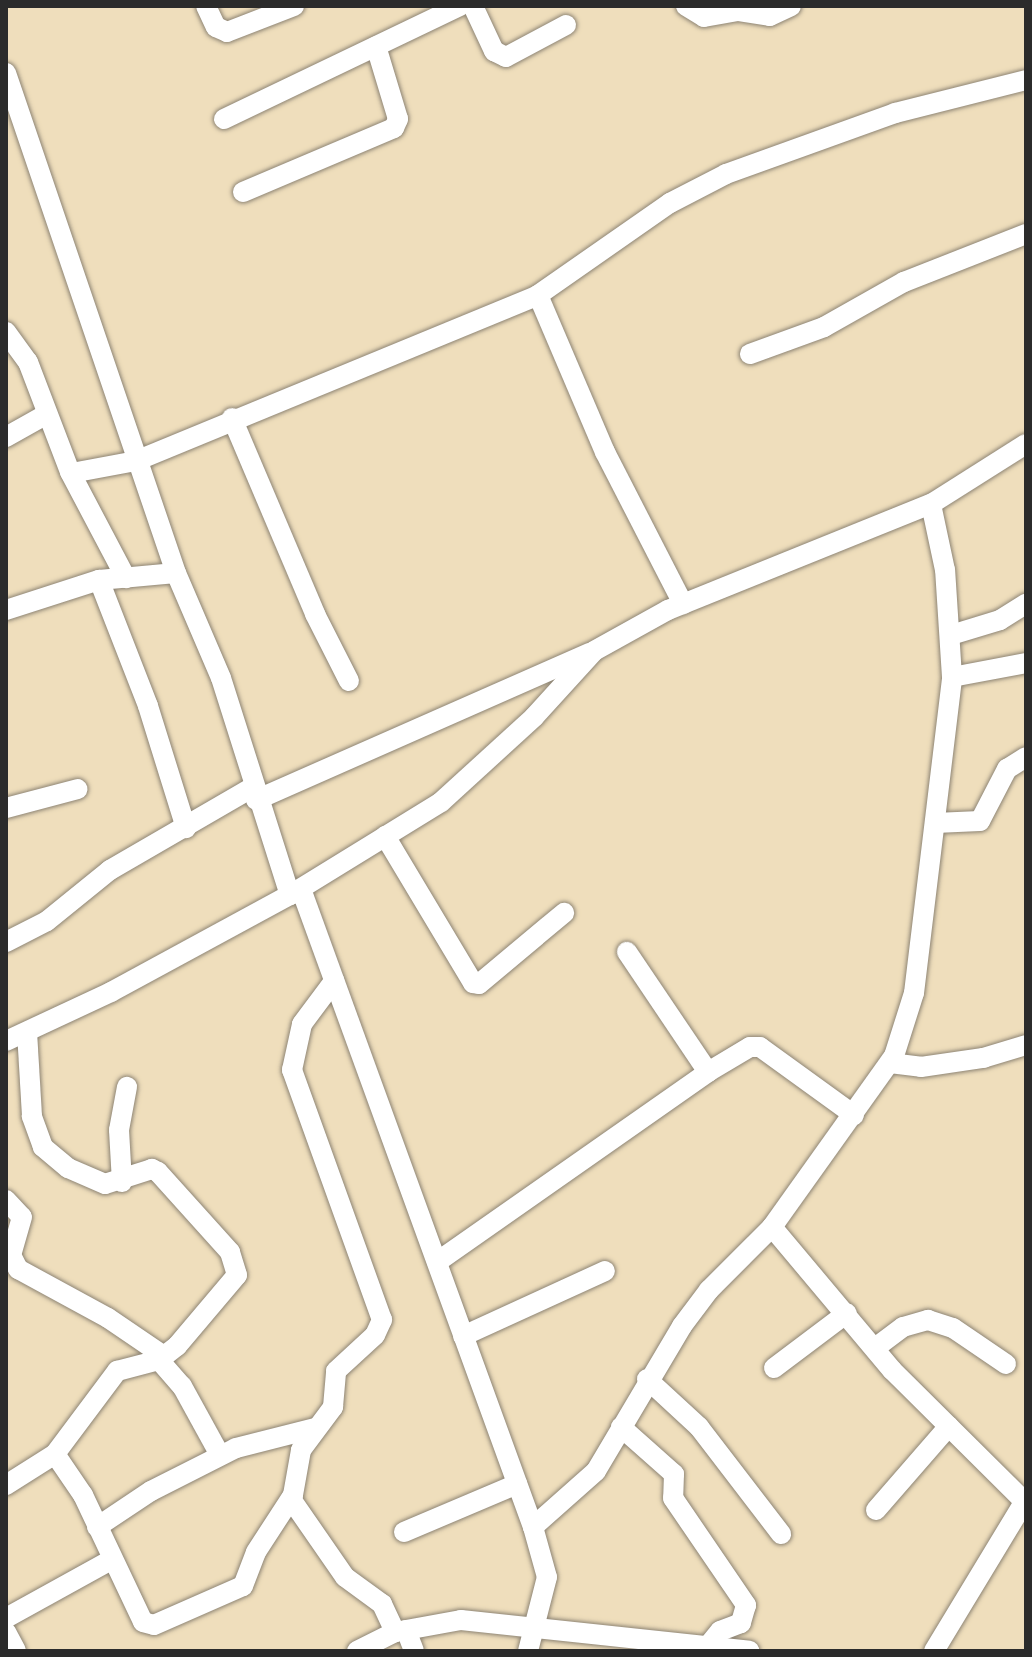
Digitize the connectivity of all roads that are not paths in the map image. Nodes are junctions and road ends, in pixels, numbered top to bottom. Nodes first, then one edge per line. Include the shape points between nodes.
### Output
1 (206, 6) edge
2 (294, 6) edge
3 (460, 6) edge
4 (473, 6) edge
5 (686, 6) edge
6 (791, 6) edge
7 (566, 25) dead end
8 (376, 46) junction
9 (6, 73) edge
10 (1026, 80) edge
11 (224, 119) dead end
12 (243, 192) dead end
13 (1026, 234) edge
14 (538, 295) junction
15 (6, 332) edge
16 (750, 354) dead end
17 (47, 414) junction
18 (232, 418) junction
19 (6, 437) edge
20 (1026, 444) edge
21 (136, 461) junction
22 (77, 472) dead end
23 (931, 504) junction
24 (176, 573) junction
25 (126, 578) junction
26 (99, 580) junction
27 (683, 604) junction
28 (1026, 604) edge
29 (6, 610) edge
30 (951, 635) junction
31 (600, 648) junction
32 (1026, 663) edge
33 (952, 677) junction
34 (349, 681) dead end
35 (1026, 757) edge
36 (78, 789) dead end
37 (254, 793) junction
38 (6, 808) edge
39 (935, 823) junction
40 (186, 828) junction
41 (385, 836) junction
42 (296, 892) junction
43 (564, 913) dead end
44 (6, 942) edge
45 (627, 952) dead end
46 (334, 981) junction
47 (27, 1033) junction
48 (6, 1041) edge
49 (1026, 1045) edge
50 (890, 1063) junction
51 (708, 1072) junction
52 (127, 1087) dead end
53 (854, 1115) junction
54 (122, 1182) junction
55 (6, 1200) edge
56 (772, 1227) junction
57 (437, 1262) junction
58 (605, 1271) dead end
59 (847, 1313) junction
60 (463, 1336) junction
61 (875, 1348) junction
62 (161, 1358) junction
63 (1006, 1364) dead end
64 (774, 1368) dead end
65 (647, 1379) junction
66 (949, 1426) junction
67 (621, 1427) junction
68 (315, 1428) junction
69 (55, 1454) junction
70 (220, 1455) junction
71 (517, 1484) junction
72 (6, 1485) edge
73 (291, 1499) junction
74 (1026, 1501) edge
75 (876, 1510) dead end
76 (97, 1527) junction
77 (533, 1527) junction
78 (404, 1532) dead end
79 (781, 1534) dead end
80 (113, 1559) junction
81 (6, 1618) edge
82 (537, 1630) junction
83 (400, 1631) junction
84 (6, 1632) edge
85 (705, 1644) edge
86 (16, 1651) edge
87 (357, 1651) edge
88 (414, 1651) edge
89 (528, 1651) edge
90 (749, 1651) edge
91 (934, 1651) edge

1 - 2 street via 216,27 227,32
3 - 8 street
4 - 7 street via 494,51 506,57
5 - 6 street via 704,17 739,11 770,16
8 - 11 street
8 - 12 street via 398,119 394,128
9 - 21 street
10 - 14 street via 895,113 726,174 670,203
13 - 16 street via 904,282 824,327
14 - 18 street
14 - 27 street via 605,452
15 - 17 street via 28,362
17 - 19 street
17 - 25 street via 70,472
18 - 21 street
18 - 34 street
20 - 23 street
21 - 22 street
21 - 24 street
23 - 27 street
23 - 30 street
24 - 25 street
24 - 37 street via 221,678
25 - 26 street
26 - 29 street
26 - 40 street via 148,706
27 - 31 street
28 - 30 street via 1000,620
30 - 33 street
31 - 37 street
31 - 41 street via 441,802
32 - 33 street
33 - 39 street
35 - 39 street via 1007,769 980,821
36 - 38 street
37 - 40 street
37 - 42 street
39 - 50 street via 914,993
40 - 44 street via 110,870 47,921
41 - 42 street
41 - 43 street via 473,983 479,984
42 - 46 street
42 - 47 street
45 - 51 street
46 - 57 street
46 - 68 street via 302,1024 292,1070 382,1320 375,1335 336,1371 333,1407
47 - 48 street
47 - 54 street via 32,1116 43,1147 68,1168 105,1184
49 - 50 street via 921,1067
50 - 53 street
51 - 53 street via 750,1047 760,1047
51 - 57 street
52 - 54 street via 119,1130
53 - 56 street via 802,1179
54 - 62 street via 152,1169 158,1172 236,1263 234,1283
55 - 62 street via 22,1217 11,1255 18,1269 108,1318
56 - 59 street
56 - 65 street via 709,1290
57 - 60 street
58 - 60 street
59 - 61 street
59 - 64 street
60 - 71 street
61 - 63 street via 903,1327 928,1320 953,1328
61 - 66 street
62 - 69 street via 117,1371
62 - 70 street
65 - 67 street
65 - 79 street via 699,1427
66 - 74 street
66 - 75 street
67 - 77 street via 583,1486
67 - 85 street via 674,1474 673,1498 746,1605 741,1623
68 - 70 street
68 - 73 street via 301,1450
69 - 72 street
69 - 76 street
70 - 76 street
71 - 77 street
71 - 78 street
73 - 80 street via 239,1590 154,1625 143,1622
73 - 83 street via 345,1577 382,1604
74 - 91 street
76 - 80 street
77 - 82 street via 547,1577
80 - 81 street
82 - 83 street via 461,1620
82 - 85 street
82 - 89 street
83 - 87 street
83 - 88 street
84 - 86 street
85 - 90 street

